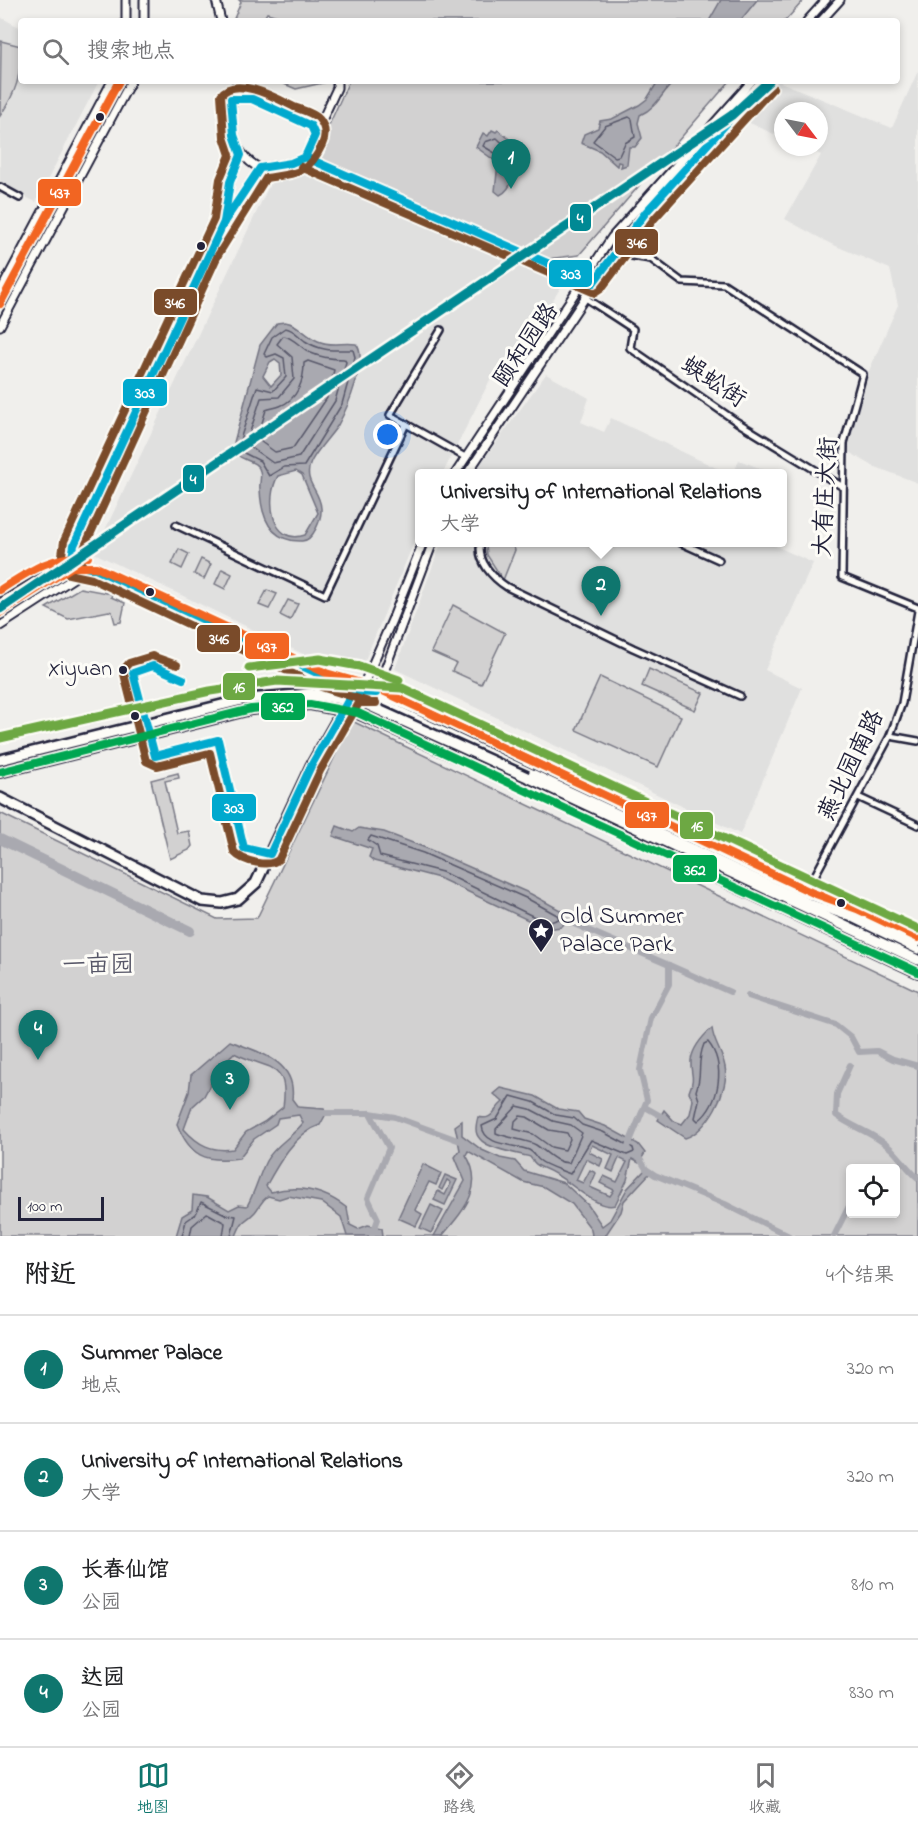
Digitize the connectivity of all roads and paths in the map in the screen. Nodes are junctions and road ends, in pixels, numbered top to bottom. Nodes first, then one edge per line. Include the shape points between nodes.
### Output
1 (126, 0) edge
2 (144, 0) edge
3 (216, 0) edge
4 (826, 0) edge
5 (840, 0) edge
6 (126, 18) edge
7 (144, 18) edge
8 (220, 18) edge
9 (810, 18) edge
10 (824, 18) edge
11 (110, 84) edge
12 (129, 84) edge
13 (236, 84) edge
14 (337, 84) edge
15 (749, 84) edge
16 (762, 84) edge
17 (241, 155) junction
18 (305, 157) junction
19 (70, 163) junction
20 (260, 168) junction
21 (83, 170) junction
22 (0, 187) edge
23 (20, 198) dead end
24 (224, 222) junction
25 (613, 253) junction
26 (584, 279) junction
27 (593, 283) junction
28 (0, 292) edge
29 (584, 297) junction
30 (0, 326) edge
31 (441, 330) dead end
32 (406, 424) junction
33 (465, 457) junction
34 (458, 469) edge
35 (470, 469) edge
36 (843, 487) junction
37 (176, 525) dead end
38 (421, 547) edge
39 (431, 547) edge
40 (480, 547) edge
41 (688, 547) edge
42 (719, 560) dead end
43 (70, 564) junction
44 (77, 576) junction
45 (0, 603) edge
46 (918, 609) edge
47 (0, 614) edge
48 (0, 626) edge
49 (916, 632) edge
50 (357, 690) junction
51 (376, 693) junction
52 (740, 696) dead end
53 (890, 736) junction
54 (918, 741) edge
55 (0, 760) edge
56 (0, 772) edge
57 (858, 797) junction
58 (0, 798) edge
59 (918, 825) edge
60 (805, 894) junction
61 (918, 943) edge
62 (918, 950) edge
63 (918, 960) edge
64 (918, 972) edge

1 - 6 main road
2 - 7 main road
3 - 8 main road
4 - 9 main road
5 - 10 main road
11 - 19 main road
12 - 21 main road
13 - 17 main road via 231,99 234,135
14 - 18 main road
15 - 26 main road, 颐和园路 via 639,205
16 - 25 main road, 颐和园路
17 - 20 main road
17 - 24 main road via 230,182
18 - 20 main road
18 - 26 main road
19 - 21 main road
19 - 28 main road
20 - 24 main road
21 - 30 main road
22 - 23 street
24 - 43 main road via 74,545
25 - 27 main road, 颐和园路
25 - 36 street, 大有庄大街 via 651,259 682,282 724,284 863,374 844,443
26 - 27 main road
26 - 33 main road, 颐和园路
27 - 29 main road, 颐和园路
29 - 35 main road, 颐和园路
29 - 36 street, 蜈蚣街 via 633,329 630,348 737,422
31 - 32 street via 390,415
32 - 33 street
32 - 37 street via 325,595
33 - 34 main road, 颐和园路
36 - 46 street, 大有庄大街 via 842,577
38 - 50 main road via 392,620
39 - 51 main road
40 - 52 street via 493,578 507,587
41 - 42 street
43 - 44 main road
43 - 45 main road
43 - 47 main road via 57,578
43 - 50 main road via 95,569
44 - 48 main road
44 - 50 main road via 92,577 322,683
46 - 49 street, 燕北园南路
49 - 53 street, 燕北园南路 via 902,704
50 - 51 main road
50 - 58 highway via 311,766 256,883 238,899 222,903 202,901
50 - 62 main road via 809,903 852,918
51 - 60 main road
53 - 54 street
53 - 57 street, 燕北园南路
55 - 63 highway, bridge via 246,699 309,694 361,702
56 - 64 highway, bridge via 251,709 310,704 358,713
57 - 59 street
57 - 60 street, 燕北园南路
60 - 61 main road

